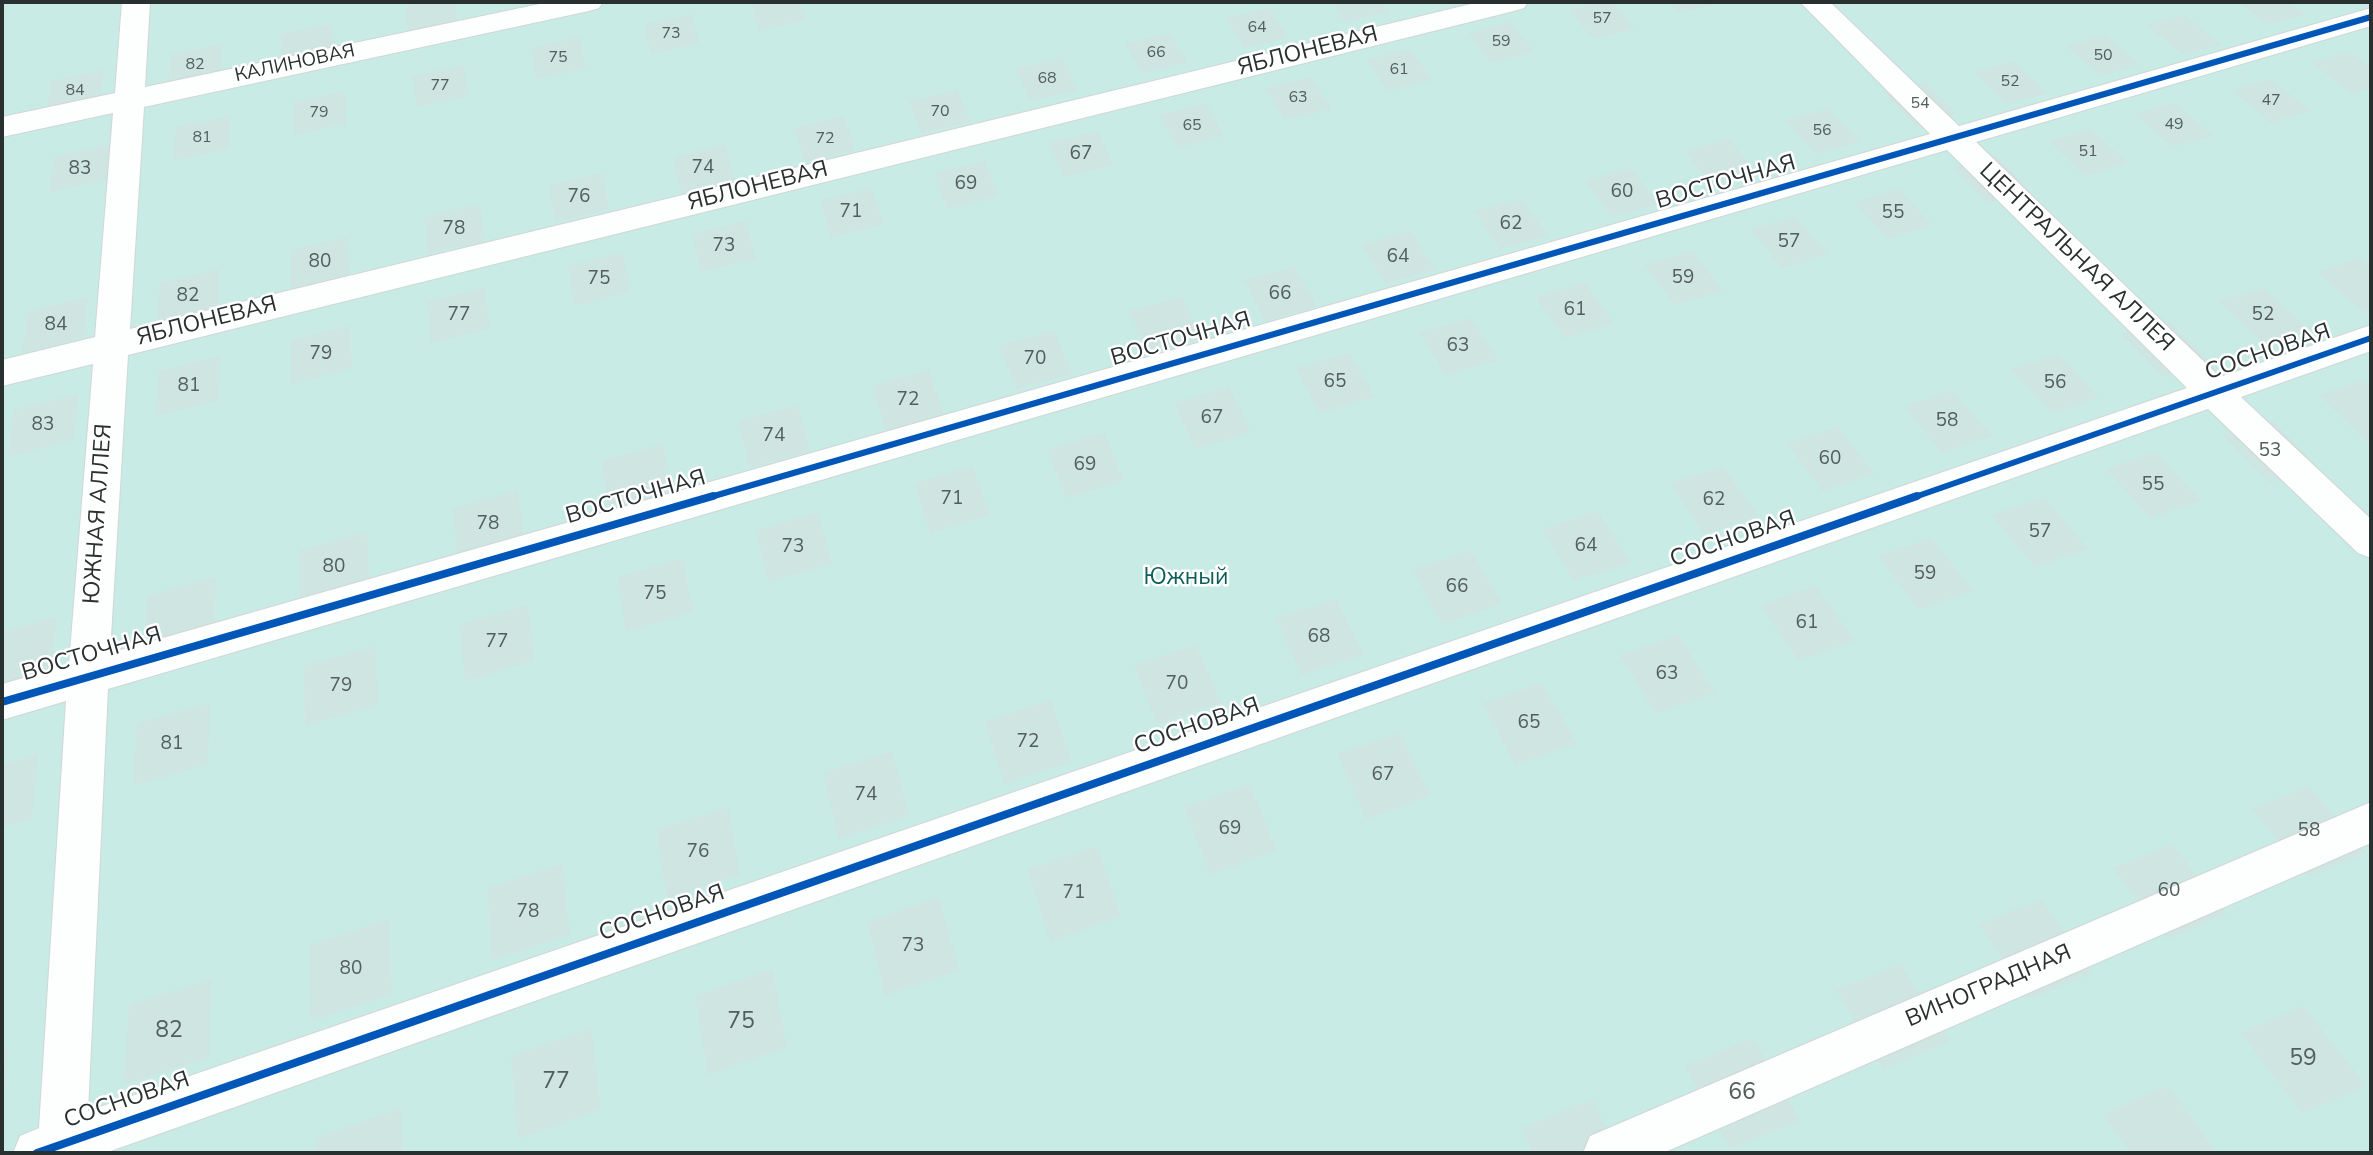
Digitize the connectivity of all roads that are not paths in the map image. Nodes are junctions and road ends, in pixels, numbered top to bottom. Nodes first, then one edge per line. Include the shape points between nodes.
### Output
1 (136, 2) edge
2 (589, 2) edge
3 (1514, 2) edge
4 (1814, 2) edge
5 (2371, 17) edge
6 (128, 100) junction
7 (2, 127) edge
8 (1953, 137) junction
9 (2371, 338) edge
10 (110, 345) junction
11 (2, 373) edge
12 (2213, 392) junction
13 (2371, 542) edge
14 (88, 676) junction
15 (2, 702) edge
16 (2371, 822) edge
17 (54, 1150) edge
18 (1607, 1153) edge

1 - 6 street, ЮЖНАЯ АЛЛЕЯ
2 - 6 street, КАЛИНОВАЯ
3 - 10 street, ЯБЛОНЕВАЯ
4 - 8 street, ЦЕНТРАЛЬНАЯ АЛЛЕЯ
5 - 8 street, ВОСТОЧНАЯ
6 - 7 street, КАЛИНОВАЯ
6 - 10 street, ЮЖНАЯ АЛЛЕЯ
8 - 12 street, ЦЕНТРАЛЬНАЯ АЛЛЕЯ
8 - 14 street, ВОСТОЧНАЯ
9 - 12 street, СОСНОВАЯ
10 - 11 street, ЯБЛОНЕВАЯ
10 - 14 street, ЮЖНАЯ АЛЛЕЯ
12 - 13 street, ЦЕНТРАЛЬНАЯ АЛЛЕЯ
12 - 17 street, СОСНОВАЯ
14 - 15 street, ВОСТОЧНАЯ
14 - 17 street, ЮЖНАЯ АЛЛЕЯ
16 - 18 street, ВИНОГРАДНАЯ

